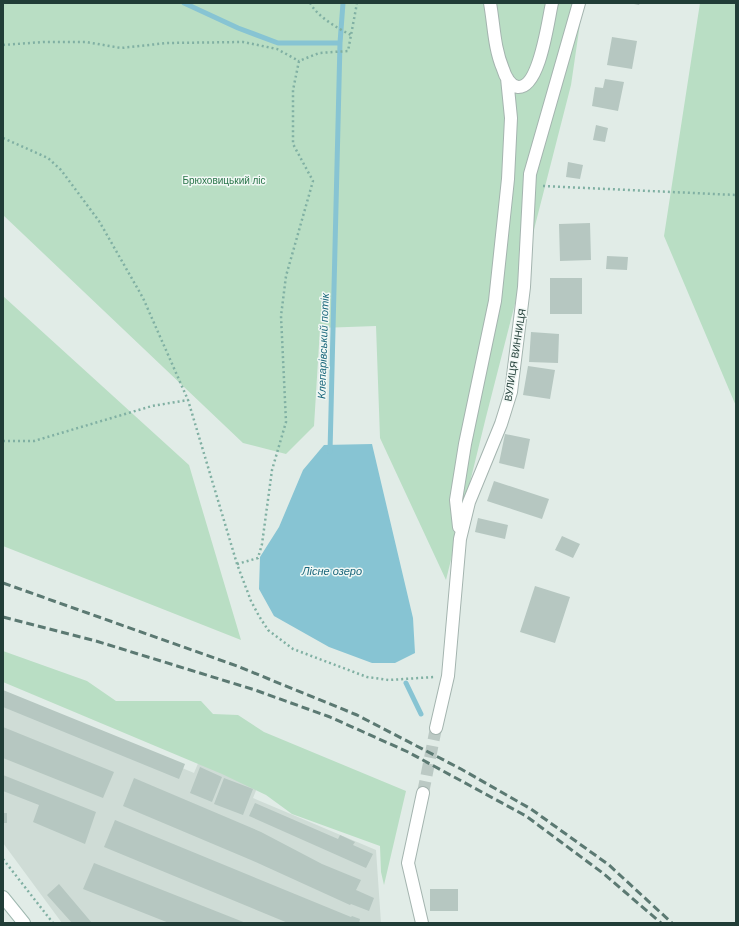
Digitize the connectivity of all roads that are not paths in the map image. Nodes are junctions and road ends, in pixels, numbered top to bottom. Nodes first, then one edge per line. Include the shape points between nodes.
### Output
1 (490, 3) edge
2 (552, 3) edge
3 (580, 3) edge
4 (507, 78) junction
5 (460, 538) junction
6 (436, 728) tunnel mouth
7 (423, 793) tunnel mouth
8 (3, 897) edge
9 (24, 923) edge
10 (422, 923) edge

1 - 4 street via 499,56
2 - 4 street via 541,54 530,81 517,87
3 - 5 street, ВУЛИЦЯ ВИННИЦЯ via 528,185 524,287 511,392 501,424 469,502
4 - 5 street via 511,118 508,179 495,301 456,500
5 - 6 street, ВУЛИЦЯ ВИННИЦЯ via 448,676
7 - 10 street via 408,863
8 - 9 street

